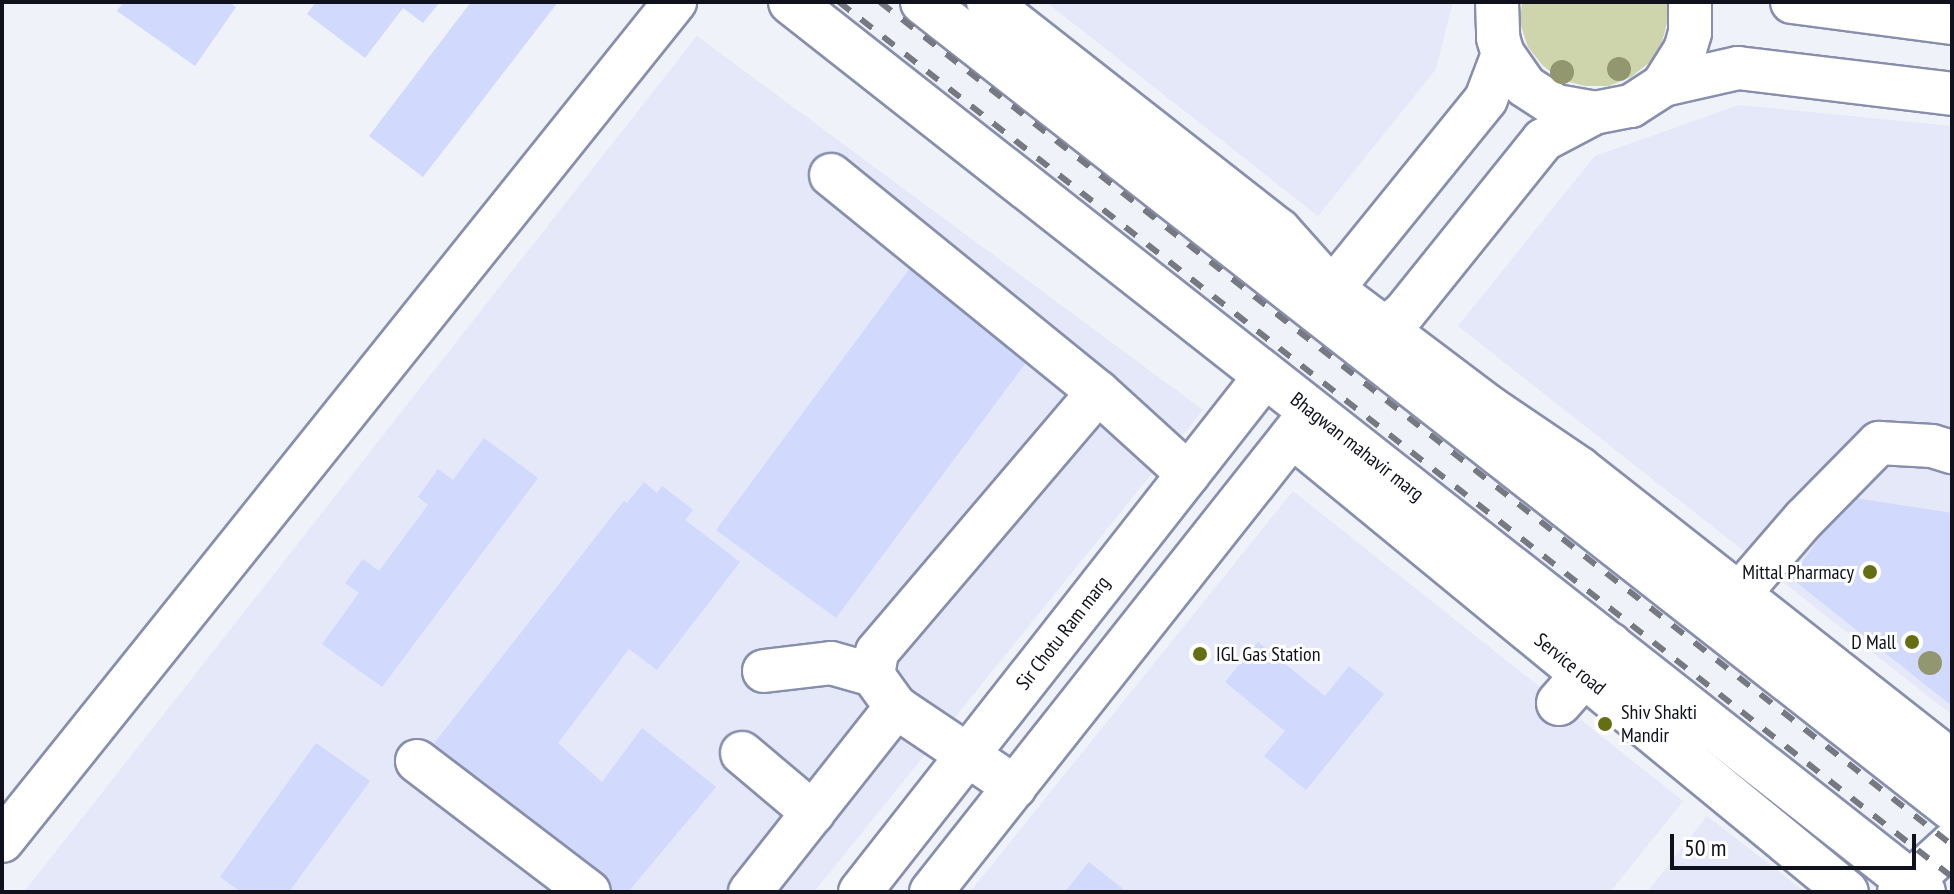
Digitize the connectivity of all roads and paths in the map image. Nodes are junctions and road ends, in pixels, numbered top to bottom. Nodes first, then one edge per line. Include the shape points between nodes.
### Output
1 (675, 2) edge
2 (791, 2) edge
3 (923, 2) edge
4 (988, 2) edge
5 (1497, 2) edge
6 (1690, 2) edge
7 (1792, 2) edge
8 (1952, 23) edge
9 (1503, 54) junction
10 (1663, 85) junction
11 (1952, 94) edge
12 (1594, 113) junction
13 (831, 175) dead end
14 (1323, 298) junction
15 (1374, 339) junction
16 (1266, 375) junction
17 (1098, 392) junction
18 (1302, 424) junction
19 (1952, 452) edge
20 (1188, 474) junction
21 (1728, 608) junction
22 (1610, 645) junction
23 (764, 671) dead end
24 (884, 691) junction
25 (1559, 703) dead end
26 (742, 753) dead end
27 (969, 754) junction
28 (417, 761) dead end
29 (1952, 761) edge
30 (1015, 787) junction
31 (1952, 808) edge
32 (813, 813) junction
33 (2, 841) edge
34 (1952, 844) edge
35 (1911, 889) edge
36 (589, 892) edge
37 (750, 892) edge
38 (860, 892) edge
39 (931, 892) edge
40 (1847, 892) edge

1 - 33 street
2 - 16 main road, Bhagwan mahavir marg
3 - 14 main road
4 - 14 street via 1279,230
5 - 9 street
6 - 10 street via 1685,50
7 - 8 street
9 - 12 street via 1513,72 1540,97 1575,112
9 - 14 street via 1486,99
10 - 11 street via 1738,68
10 - 12 street via 1631,106
12 - 15 street via 1543,140
13 - 17 street
14 - 15 main road
15 - 21 main road
16 - 18 main road, Bhagwan mahavir marg
16 - 20 street, Sir Chotu Ram marg
17 - 20 street
17 - 24 street via 877,652
18 - 22 main road, Bhagwan mahavir marg
18 - 30 street
18 - 40 street, Service road
19 - 21 street via 1879,443 1804,519
20 - 27 street, Sir Chotu Ram marg
21 - 29 street
21 - 31 main road
22 - 25 main road
22 - 35 main road, Bhagwan mahavir marg
23 - 24 street via 831,663
24 - 27 street
24 - 32 street
26 - 32 street
27 - 30 street
27 - 38 street, Sir Chotu Ram marg
28 - 36 street
30 - 39 street
32 - 37 street
34 - 35 street

